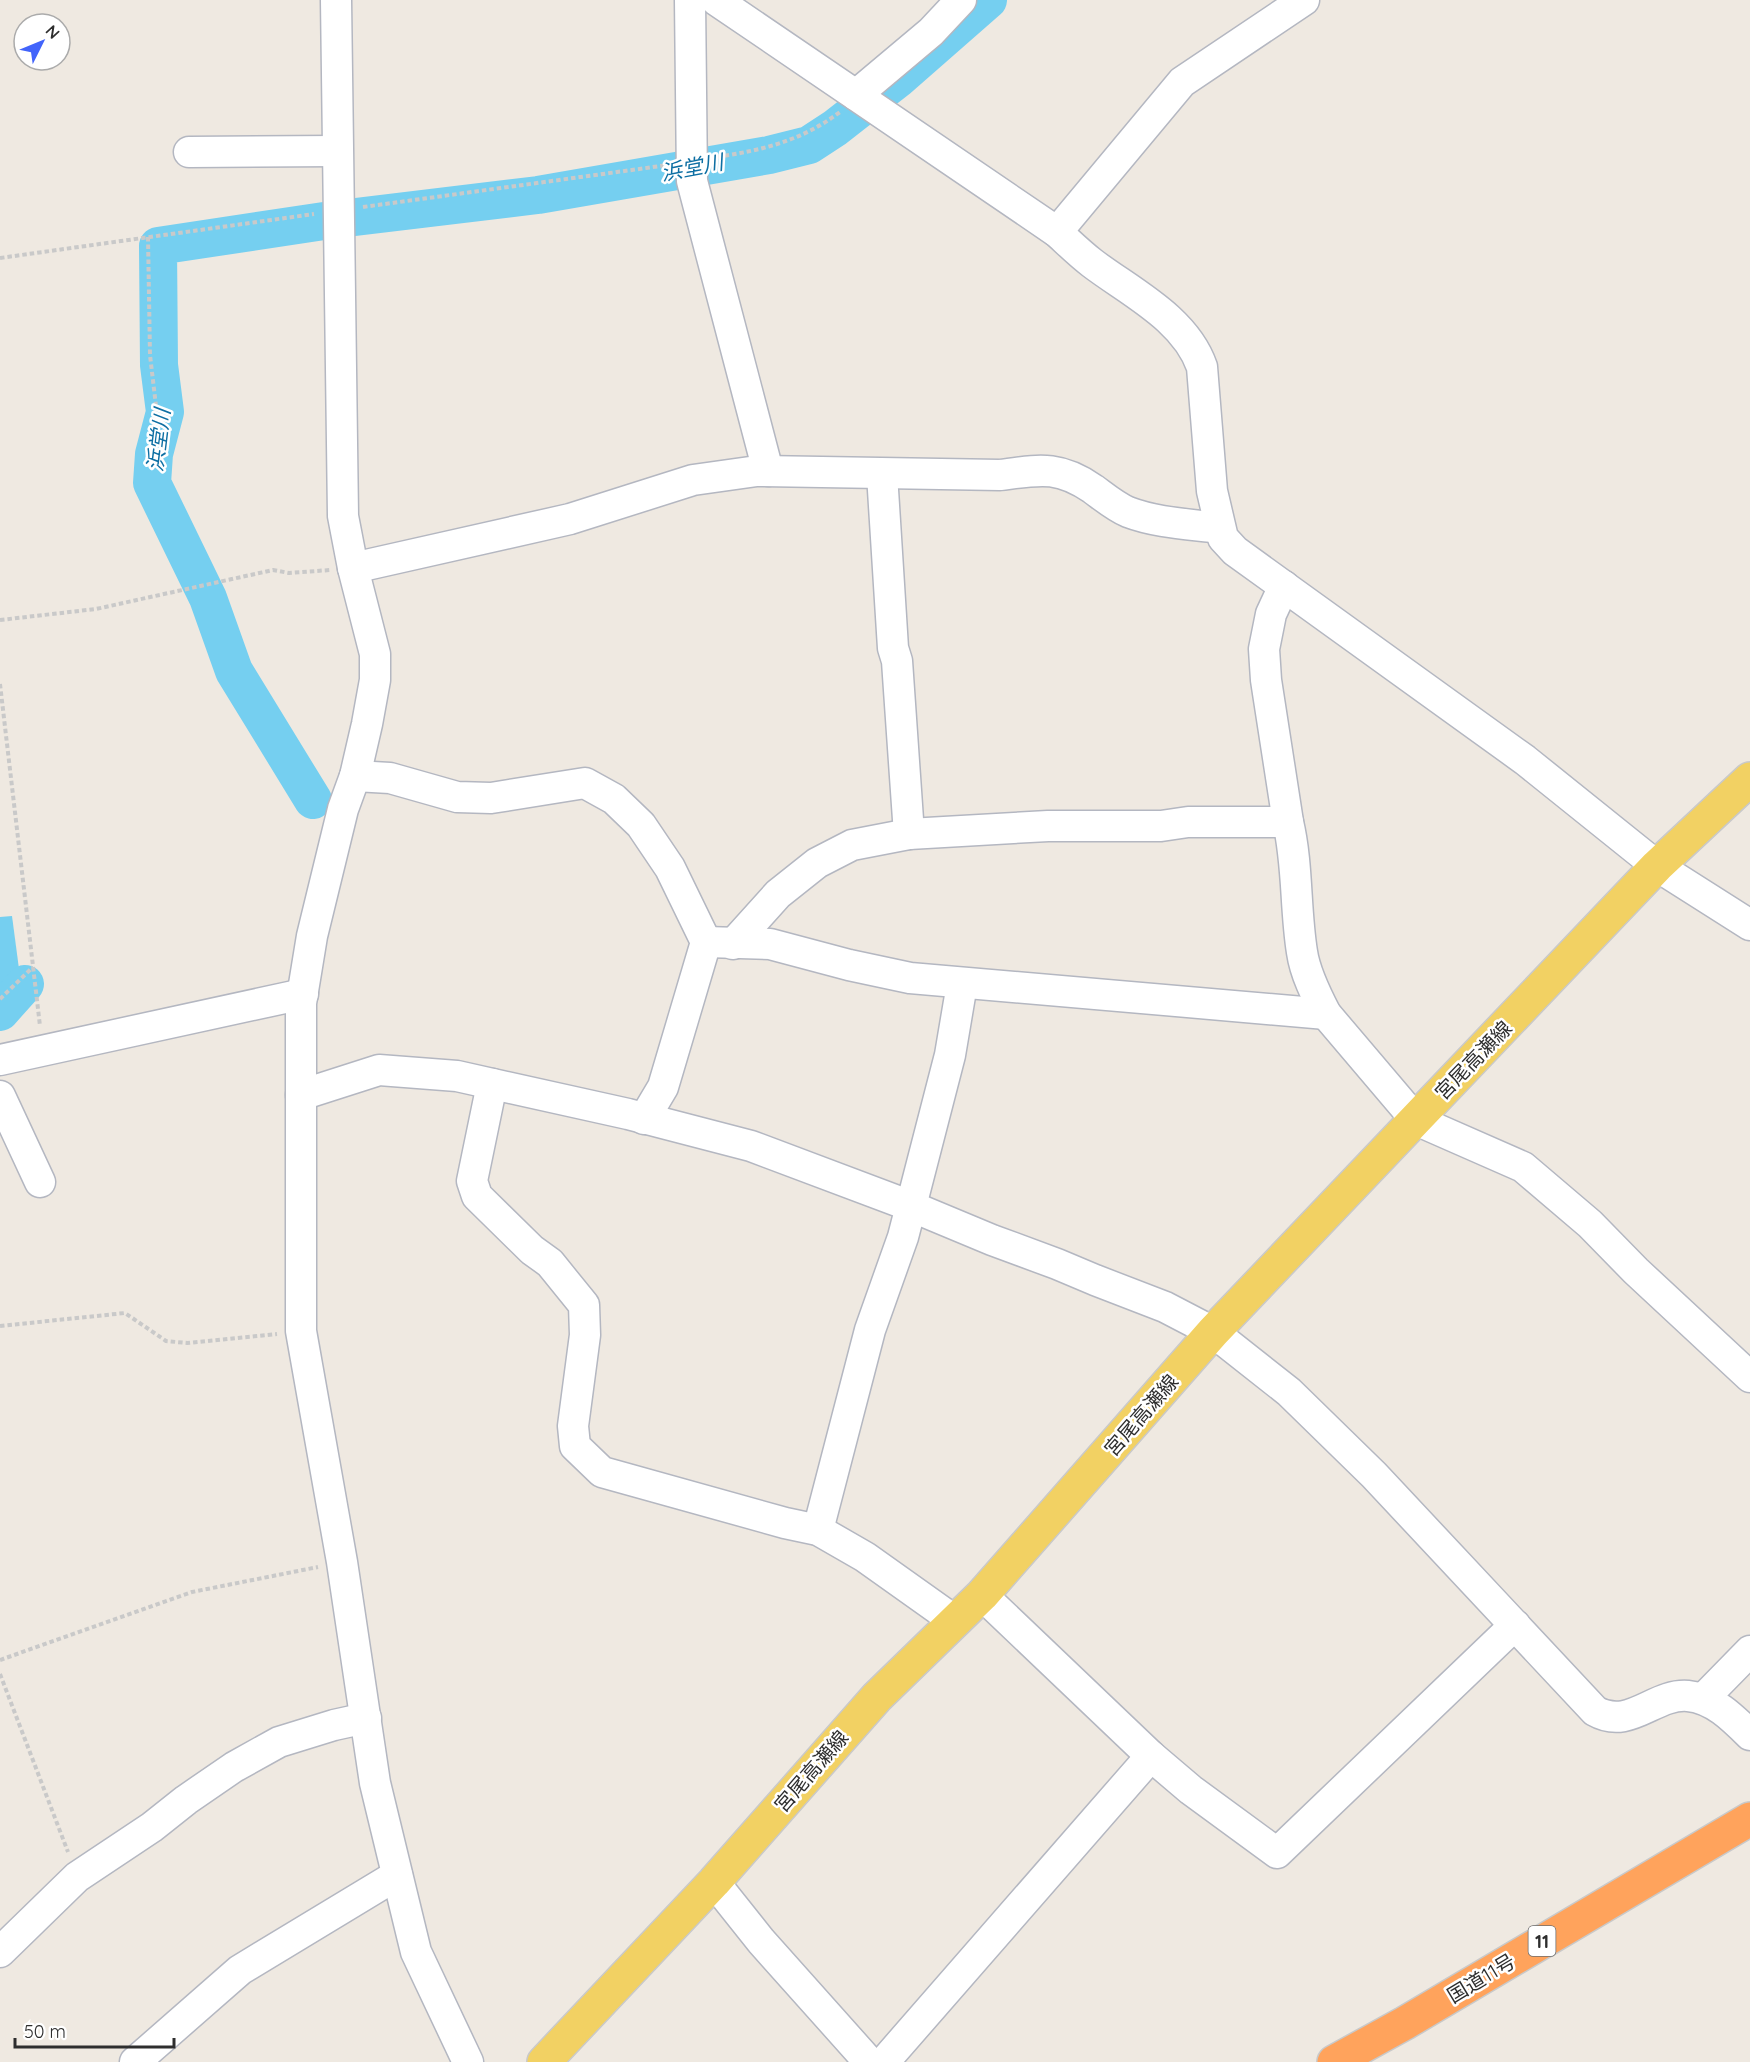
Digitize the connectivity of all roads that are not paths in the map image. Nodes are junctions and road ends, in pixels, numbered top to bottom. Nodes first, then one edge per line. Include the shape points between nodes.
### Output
1 (336, 0) edge
2 (690, 0) edge
3 (716, 0) edge
4 (962, 0) edge
5 (1304, 0) edge
6 (863, 99) junction
7 (337, 151) junction
8 (189, 152) dead end
9 (1057, 232) junction
10 (768, 471) junction
11 (882, 474) junction
12 (1220, 528) junction
13 (353, 568) junction
14 (1284, 586) junction
15 (355, 776) junction
16 (1750, 779) edge
17 (1287, 822) junction
18 (909, 834) junction
19 (1657, 866) junction
20 (1750, 925) edge
21 (719, 943) junction
22 (962, 984) junction
23 (303, 994) junction
24 (1326, 1014) junction
25 (0, 1060) edge
26 (492, 1084) junction
27 (301, 1095) junction
28 (0, 1096) edge
29 (644, 1119) junction
30 (1416, 1120) junction
31 (40, 1182) dead end
32 (910, 1206) junction
33 (1214, 1332) junction
34 (1750, 1377) edge
35 (818, 1530) junction
36 (982, 1595) junction
37 (955, 1621) junction
38 (1515, 1625) junction
39 (1750, 1651) edge
40 (1703, 1699) junction
41 (366, 1718) junction
42 (1750, 1735) edge
43 (1151, 1756) junction
44 (1750, 1819) edge
45 (397, 1875) junction
46 (714, 1882) junction
47 (0, 1952) edge
48 (135, 2062) edge
49 (468, 2062) edge
50 (544, 2062) edge
51 (869, 2062) edge
52 (885, 2062) edge
53 (1334, 2062) edge

1 - 7 street
2 - 10 street via 691,169
3 - 6 street
4 - 6 street
5 - 9 street via 1182,82
6 - 9 street
7 - 8 street
7 - 13 street via 343,516
9 - 12 street via 1176,326 1197,353 1202,367 1212,491
10 - 11 street
10 - 13 street via 693,480 570,519
11 - 12 street via 1059,471 1125,510 1150,520
11 - 18 street
12 - 14 street via 1235,551
13 - 15 street via 375,654 375,680
14 - 17 street via 1271,614 1264,650
14 - 19 street via 1525,760
15 - 21 street via 390,778 457,797 480,798 585,783 615,799 641,825
15 - 23 street via 343,809 312,936
16 - 19 main road, 宮尾高瀬線
17 - 18 street via 1048,826
17 - 24 street via 1302,954
18 - 21 street via 852,845 817,863
19 - 20 street
19 - 30 main road, 宮尾高瀬線
21 - 22 street via 770,944 910,978
21 - 29 street via 663,1088
22 - 24 street
22 - 32 street via 950,1055
23 - 25 street
23 - 27 street
24 - 30 street
26 - 27 street via 457,1076 379,1070
26 - 29 street
26 - 35 street via 472,1181 477,1196 550,1263 584,1305 585,1335 573,1426 575,1446 602,1472
27 - 41 street via 302,1330
28 - 31 street
29 - 32 street via 751,1146
30 - 33 main road, 宮尾高瀬線
30 - 34 street via 1523,1167 1590,1224
32 - 33 street via 1165,1307
32 - 35 street via 870,1330
33 - 36 main road, 宮尾高瀬線
33 - 38 street via 1289,1392 1374,1475
35 - 37 street via 865,1557
36 - 37 main road, 宮尾高瀬線
36 - 43 street
37 - 46 main road, 宮尾高瀬線 via 877,1697
38 - 40 street via 1595,1711 1606,1717 1629,1715 1673,1697
38 - 43 street via 1276,1853
39 - 40 street
40 - 42 street via 1726,1712
41 - 45 street via 375,1783
41 - 47 street via 279,1742 234,1767 77,1877
43 - 52 street
44 - 53 highway, 国道11号 / 11
45 - 48 street via 240,1970
45 - 49 street via 416,1952
46 - 50 main road, 宮尾高瀬線
46 - 51 street via 760,1941

